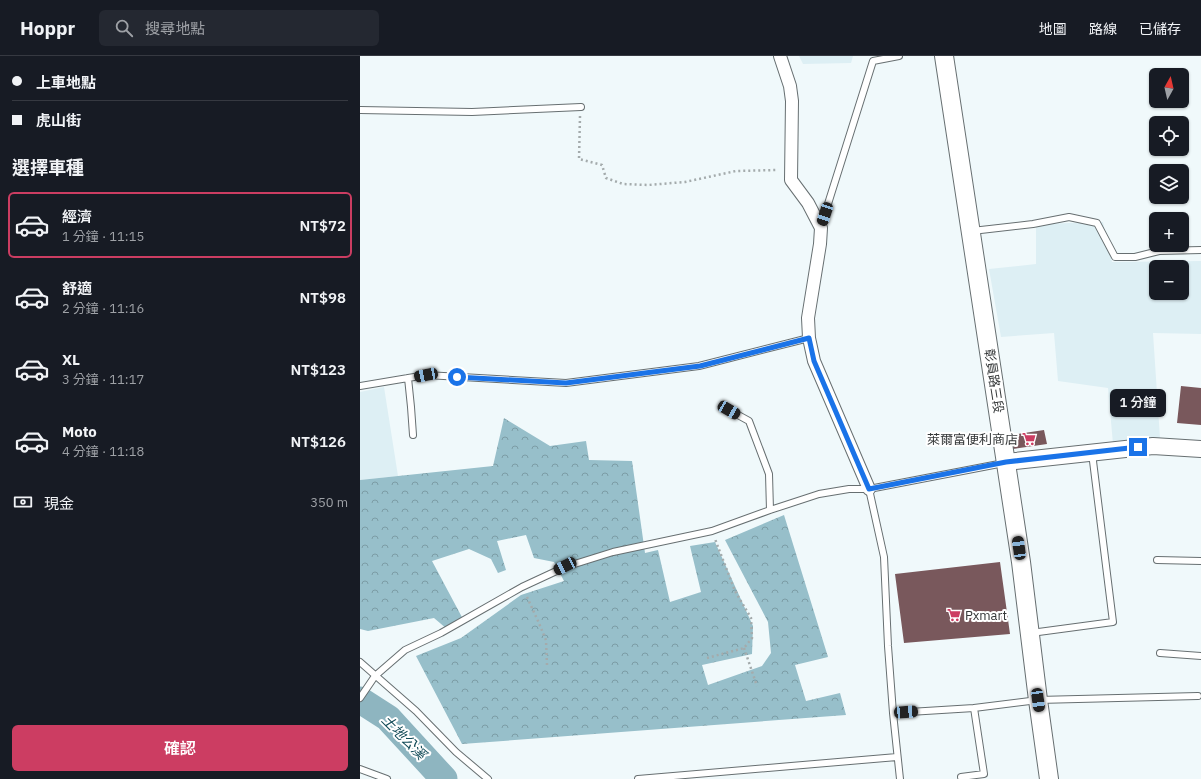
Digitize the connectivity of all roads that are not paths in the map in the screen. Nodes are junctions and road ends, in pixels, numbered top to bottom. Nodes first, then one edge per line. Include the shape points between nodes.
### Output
1 (780, 56) edge
2 (899, 56) edge
3 (944, 56) edge
4 (581, 107) road end
5 (360, 110) edge
6 (821, 228) junction
7 (970, 231) junction
8 (1201, 250) edge
9 (809, 338) junction
10 (408, 378) junction
11 (360, 386) edge
12 (729, 410) dead end
13 (413, 435) dead end
14 (1201, 448) edge
15 (1092, 452) junction
16 (1006, 462) junction
17 (869, 489) junction
18 (770, 510) junction
19 (1157, 560) dead end
20 (1201, 561) edge
21 (1030, 633) junction
22 (1160, 654) dead end
23 (1201, 656) edge
24 (360, 662) edge
25 (375, 676) junction
26 (1198, 696) dead end
27 (360, 698) edge
28 (1038, 700) junction
29 (974, 708) junction
30 (893, 713) junction
31 (897, 757) junction
32 (360, 769) edge
33 (961, 777) dead end
34 (387, 779) edge
35 (488, 779) edge
36 (638, 779) edge
37 (900, 779) edge
38 (1049, 779) edge

1 - 6 street via 792,101 791,180 808,203
2 - 6 lane via 873,61
3 - 7 main road, 彰員路三段
4 - 5 lane via 472,112
6 - 9 street via 808,318
7 - 8 lane via 1069,217 1097,223 1115,257 1135,257 1159,251
7 - 16 main road, 彰員路三段
9 - 10 lane via 700,366 566,383 426,375
9 - 17 street via 814,361
10 - 11 lane
10 - 13 lane
12 - 18 lane via 749,421 769,474
14 - 15 street via 1153,446
15 - 16 street
15 - 21 lane via 1113,622
16 - 17 lane
16 - 21 main road, 彰員路三段
17 - 18 lane via 819,494
17 - 30 lane via 884,557
18 - 25 lane via 712,531 613,552 565,566 405,650
19 - 20 lane
21 - 28 main road, 彰員路三段
22 - 23 lane
24 - 25 lane
25 - 27 lane
25 - 35 lane
26 - 28 lane
28 - 29 lane
28 - 38 main road, 彰員路三段
29 - 30 lane
29 - 33 lane via 984,774
30 - 31 lane
31 - 36 lane
31 - 37 lane
32 - 34 lane

